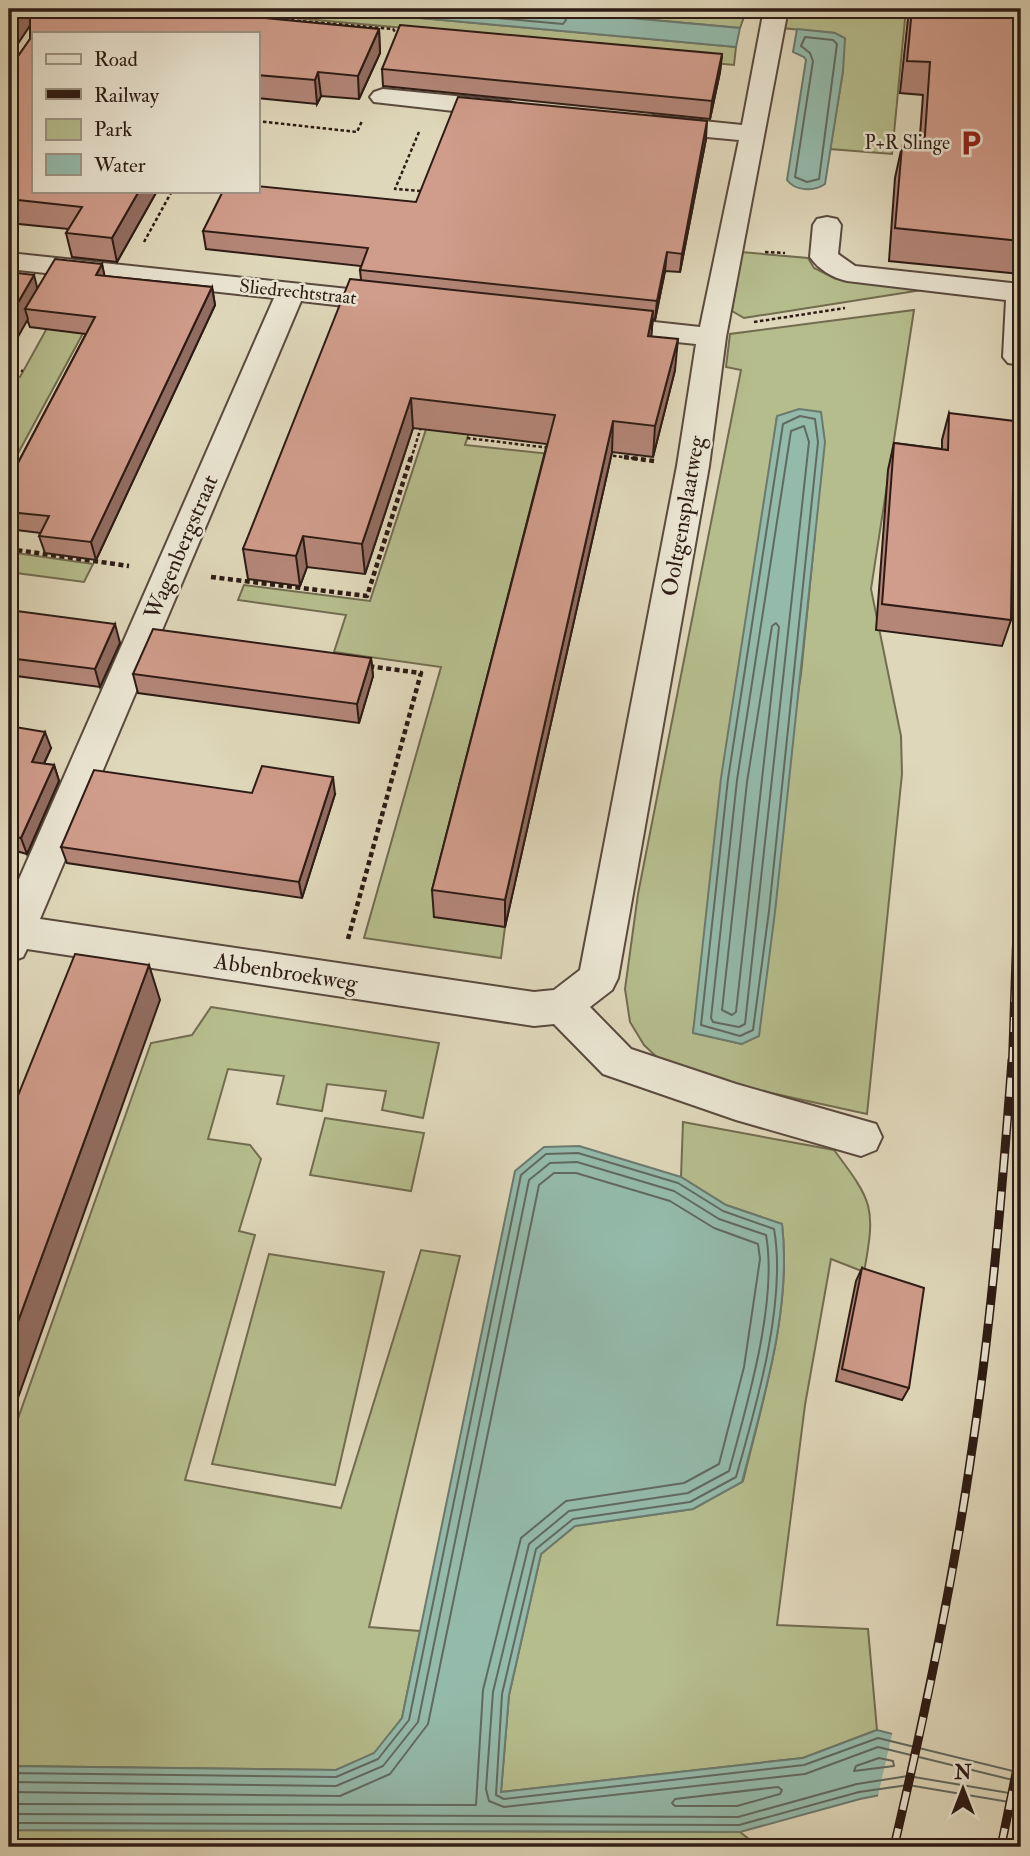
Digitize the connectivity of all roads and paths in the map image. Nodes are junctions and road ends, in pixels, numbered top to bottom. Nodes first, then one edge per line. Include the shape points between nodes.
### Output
1 (776, 9) edge
2 (267, 18) junction
3 (258, 23) edge
4 (262, 26) edge
5 (397, 36) junction
6 (411, 37) edge
7 (392, 47) edge
8 (375, 104) joint
9 (535, 112) edge
10 (259, 121) edge
11 (631, 122) edge
12 (420, 128) dead end
13 (752, 134) junction
14 (171, 192) edge
15 (222, 192) edge
16 (239, 194) edge
17 (418, 202) edge
18 (827, 225) dead end
19 (732, 248) junction
20 (140, 251) dead end
21 (824, 257) junction
22 (9, 261) edge
23 (292, 291) junction
24 (1020, 293) edge
25 (419, 305) edge
26 (567, 321) edge
27 (713, 333) junction
28 (1018, 357) dead end
29 (9, 369) edge
30 (23, 371) dead end
31 (424, 415) edge
32 (467, 438) edge
33 (560, 450) edge
34 (600, 455) edge
35 (693, 466) junction
36 (9, 549) edge
37 (170, 572) junction
38 (355, 664) edge
39 (11, 936) edge
40 (337, 980) junction
41 (563, 1006) junction
42 (861, 1137) dead end

1 - 13 street, Ooltgensplaatweg
2 - 3 path
2 - 4 path
2 - 5 path via 393,29
5 - 6 path
5 - 7 path
8 - 9 street
8 - 10 path via 357,132
11 - 13 street
12 - 17 path via 395,189 422,191
13 - 19 street, Ooltgensplaatweg
14 - 20 path
15 - 16 path
18 - 21 street
19 - 21 path
19 - 27 street, Ooltgensplaatweg
21 - 24 street via 847,273
22 - 23 street, Sliedrechtstraat
23 - 25 street, Sliedrechtstraat
23 - 37 street, Wagenbergstraat
24 - 28 street
26 - 27 street
27 - 35 street, Ooltgensplaatweg
29 - 30 path
31 - 37 path via 367,596
32 - 33 path
34 - 35 path
35 - 41 street, Ooltgensplaatweg via 598,978
36 - 37 path
37 - 39 street, Wagenbergstraat
38 - 40 path via 421,673
39 - 40 street, Abbenbroekweg
40 - 41 street, Abbenbroekweg via 534,1009
41 - 42 street via 617,1062

